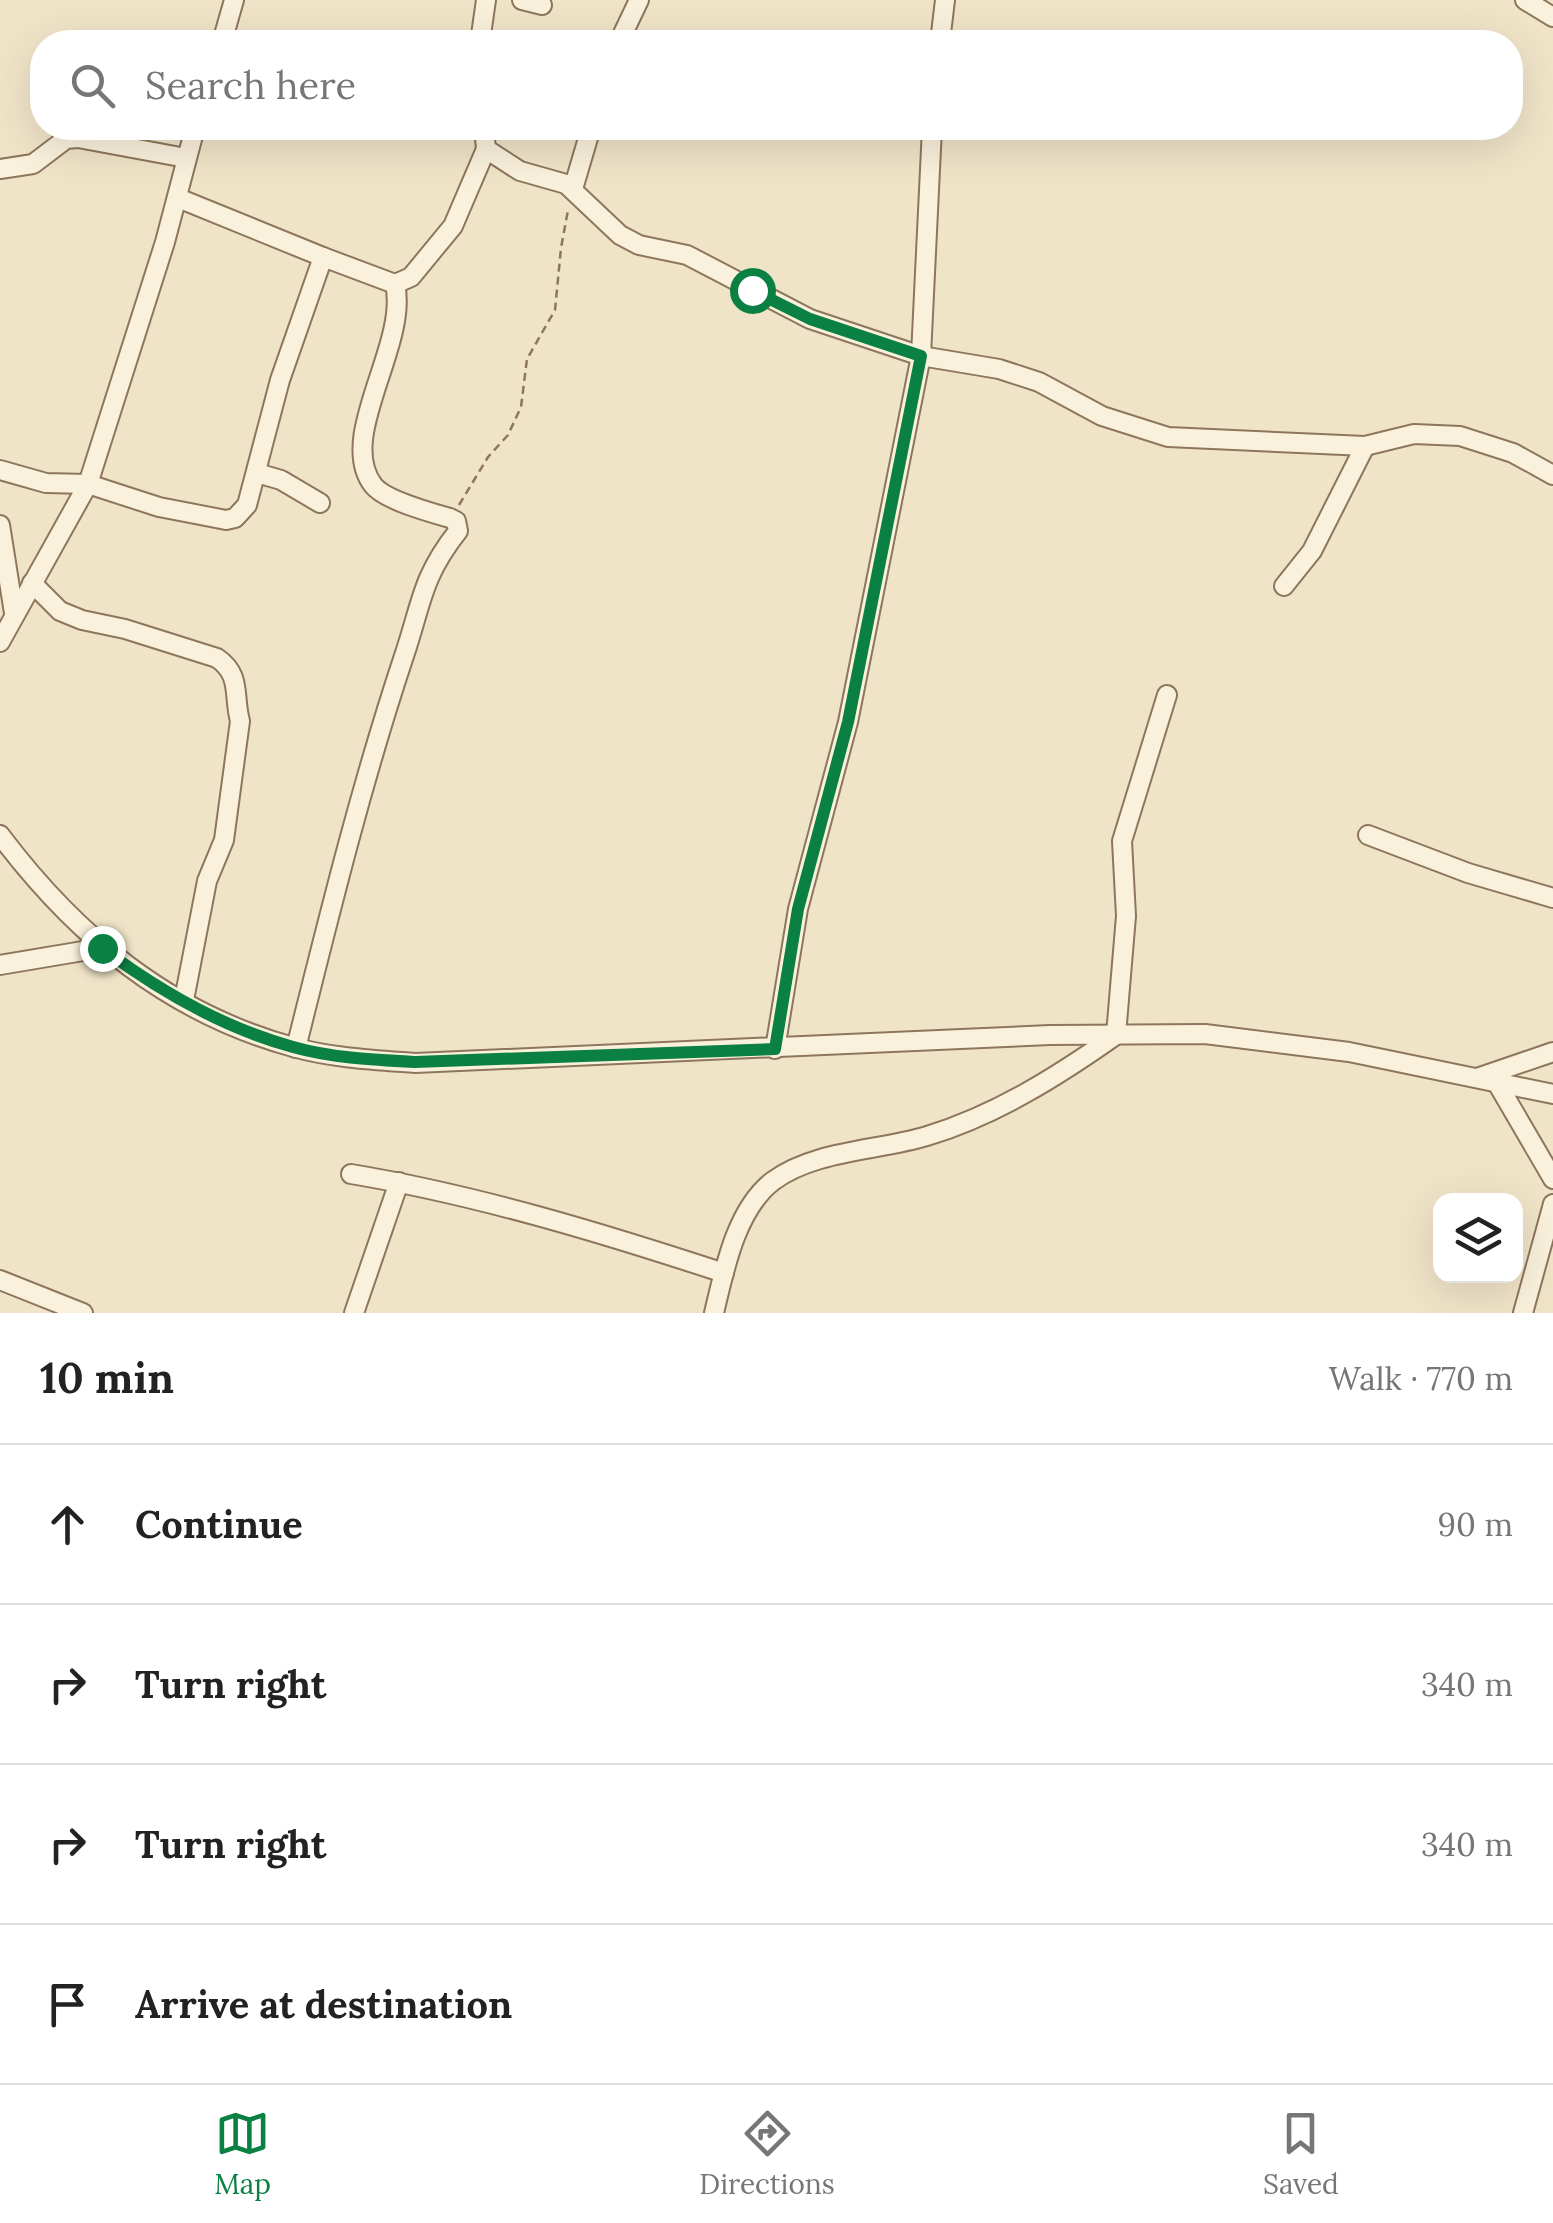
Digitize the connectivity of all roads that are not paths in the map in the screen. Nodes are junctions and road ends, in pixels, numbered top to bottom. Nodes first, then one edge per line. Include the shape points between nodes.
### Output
1 (234, 0) edge
2 (486, 0) edge
3 (522, 0) edge
4 (640, 0) edge
5 (945, 0) edge
6 (1524, 0) edge
7 (542, 5) dead end
8 (1553, 17) edge
9 (225, 30) edge
10 (482, 30) edge
11 (625, 30) edge
12 (941, 30) edge
13 (65, 140) edge
14 (77, 140) edge
15 (191, 140) edge
16 (485, 140) edge
17 (587, 140) edge
18 (931, 140) edge
19 (486, 150) junction
20 (186, 158) junction
21 (0, 169) edge
22 (572, 190) junction
23 (178, 198) junction
24 (324, 257) junction
25 (394, 284) junction
26 (921, 356) junction
27 (1365, 446) junction
28 (0, 470) edge
29 (257, 473) junction
30 (1553, 475) edge
31 (88, 484) junction
32 (320, 503) dead end
33 (0, 525) edge
34 (32, 583) junction
35 (1284, 586) dead end
36 (14, 613) junction
37 (0, 642) edge
38 (1167, 694) dead end
39 (0, 835) edge
40 (1368, 835) dead end
41 (1553, 898) edge
42 (102, 948) junction
43 (0, 964) edge
44 (184, 1000) junction
45 (1116, 1034) junction
46 (296, 1048) junction
47 (775, 1049) junction
48 (1553, 1052) edge
49 (1477, 1078) junction
50 (1497, 1083) junction
51 (1553, 1094) edge
52 (351, 1174) dead end
53 (1553, 1179) edge
54 (399, 1182) junction
55 (1553, 1204) edge
56 (724, 1273) junction
57 (0, 1280) edge
58 (83, 1313) edge
59 (354, 1313) edge
60 (714, 1313) edge
61 (1523, 1313) edge

1 - 9 street
2 - 10 street
3 - 7 street
4 - 11 street
5 - 12 street
6 - 8 street
13 - 21 street via 40,161
14 - 20 street
15 - 20 street
16 - 19 street
17 - 22 street
18 - 26 street
19 - 22 street
19 - 25 street via 454,226 411,277
20 - 23 street
22 - 26 street via 630,240 687,255 810,319
23 - 24 street
23 - 31 street
24 - 25 street
24 - 29 street via 280,380
25 - 46 street via 398,309 365,422 364,462 373,485 456,521 458,531 431,569 418,603 355,809
26 - 27 street via 1026,378 1102,416 1168,437
26 - 47 street via 848,722 798,909
27 - 30 street via 1414,434 1460,436
27 - 35 street via 1312,551
28 - 31 street via 46,483
29 - 31 street via 248,505 226,520
29 - 32 street
31 - 34 street
33 - 36 street
34 - 36 street
34 - 44 street via 60,611 217,658 237,682 240,721 224,840 208,882
36 - 37 street
38 - 45 street via 1122,841 1126,916
39 - 42 street
40 - 41 street
42 - 43 street
42 - 44 street
44 - 46 street
45 - 47 street
45 - 49 street via 1247,1038
45 - 56 street via 970,1121 822,1160 770,1183 741,1226
46 - 47 street via 415,1062
48 - 49 street
49 - 50 street
50 - 51 street
50 - 53 street
52 - 54 street
54 - 56 street
54 - 59 street
55 - 61 street
56 - 60 street
57 - 58 street

